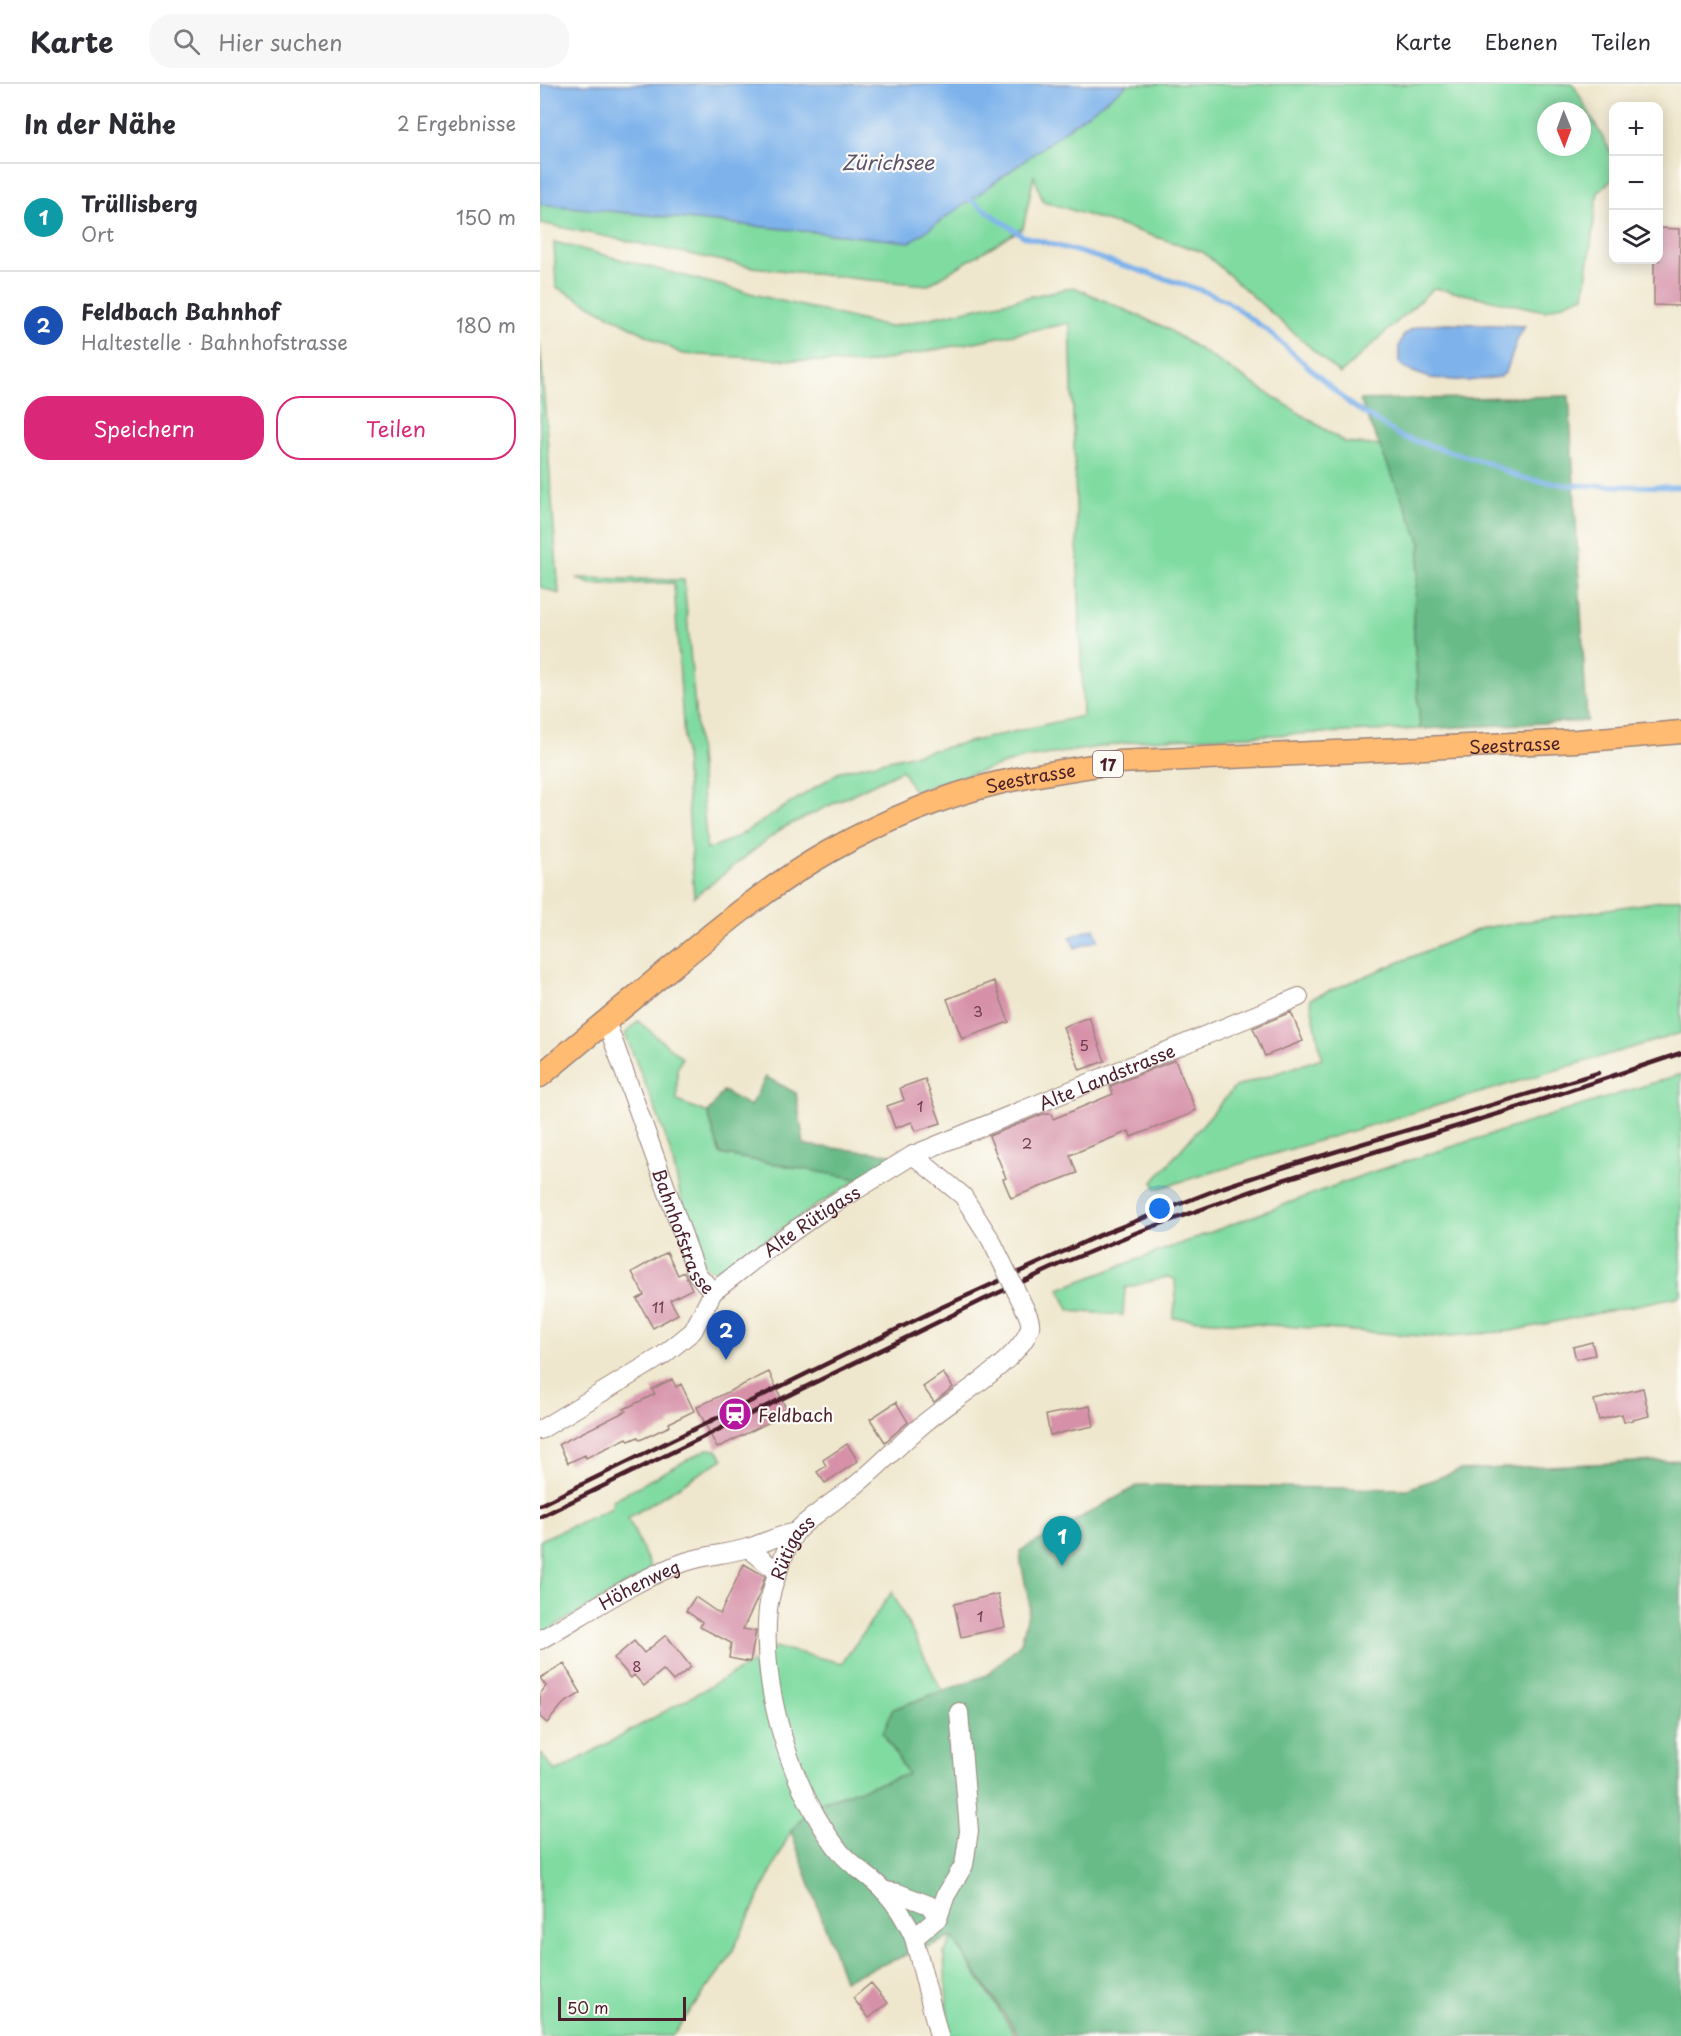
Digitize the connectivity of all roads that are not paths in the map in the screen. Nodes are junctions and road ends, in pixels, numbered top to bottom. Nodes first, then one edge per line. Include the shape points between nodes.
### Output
1 (1681, 732) edge
2 (1299, 997) dead end
3 (606, 1021) junction
4 (540, 1076) edge
5 (913, 1155) junction
6 (713, 1292) junction
7 (540, 1430) edge
8 (796, 1532) junction
9 (748, 1548) junction
10 (778, 1572) junction
11 (540, 1640) edge
12 (959, 1712) dead end
13 (885, 1891) junction
14 (938, 1918) junction
15 (914, 1938) junction
16 (939, 2036) edge

1 - 3 main road, Seestrasse / 17 via 1577,741 1118,762 995,784 920,809 830,851 727,922
2 - 5 street, Alte Landstrasse
3 - 4 main road, Seestrasse / 17
3 - 6 street, Bahnhofstrasse via 696,1274
5 - 6 street, Alte Rütigass via 794,1231
5 - 8 street, Rütigass, bridge via 963,1196 991,1240 1030,1327 1007,1359
6 - 7 street, Bahnhofstrasse via 699,1323 679,1344
8 - 9 street, Höhenweg
8 - 10 street, Rütigass
9 - 10 street
9 - 11 street, Höhenweg via 710,1555 651,1575
10 - 13 street, Rütigass via 768,1606 767,1631 770,1680 782,1734 804,1791 828,1834 852,1865
12 - 14 street via 968,1846 964,1865
13 - 14 street via 929,1905
13 - 15 street, Rütigass
14 - 15 street
15 - 16 street, Rütigass

